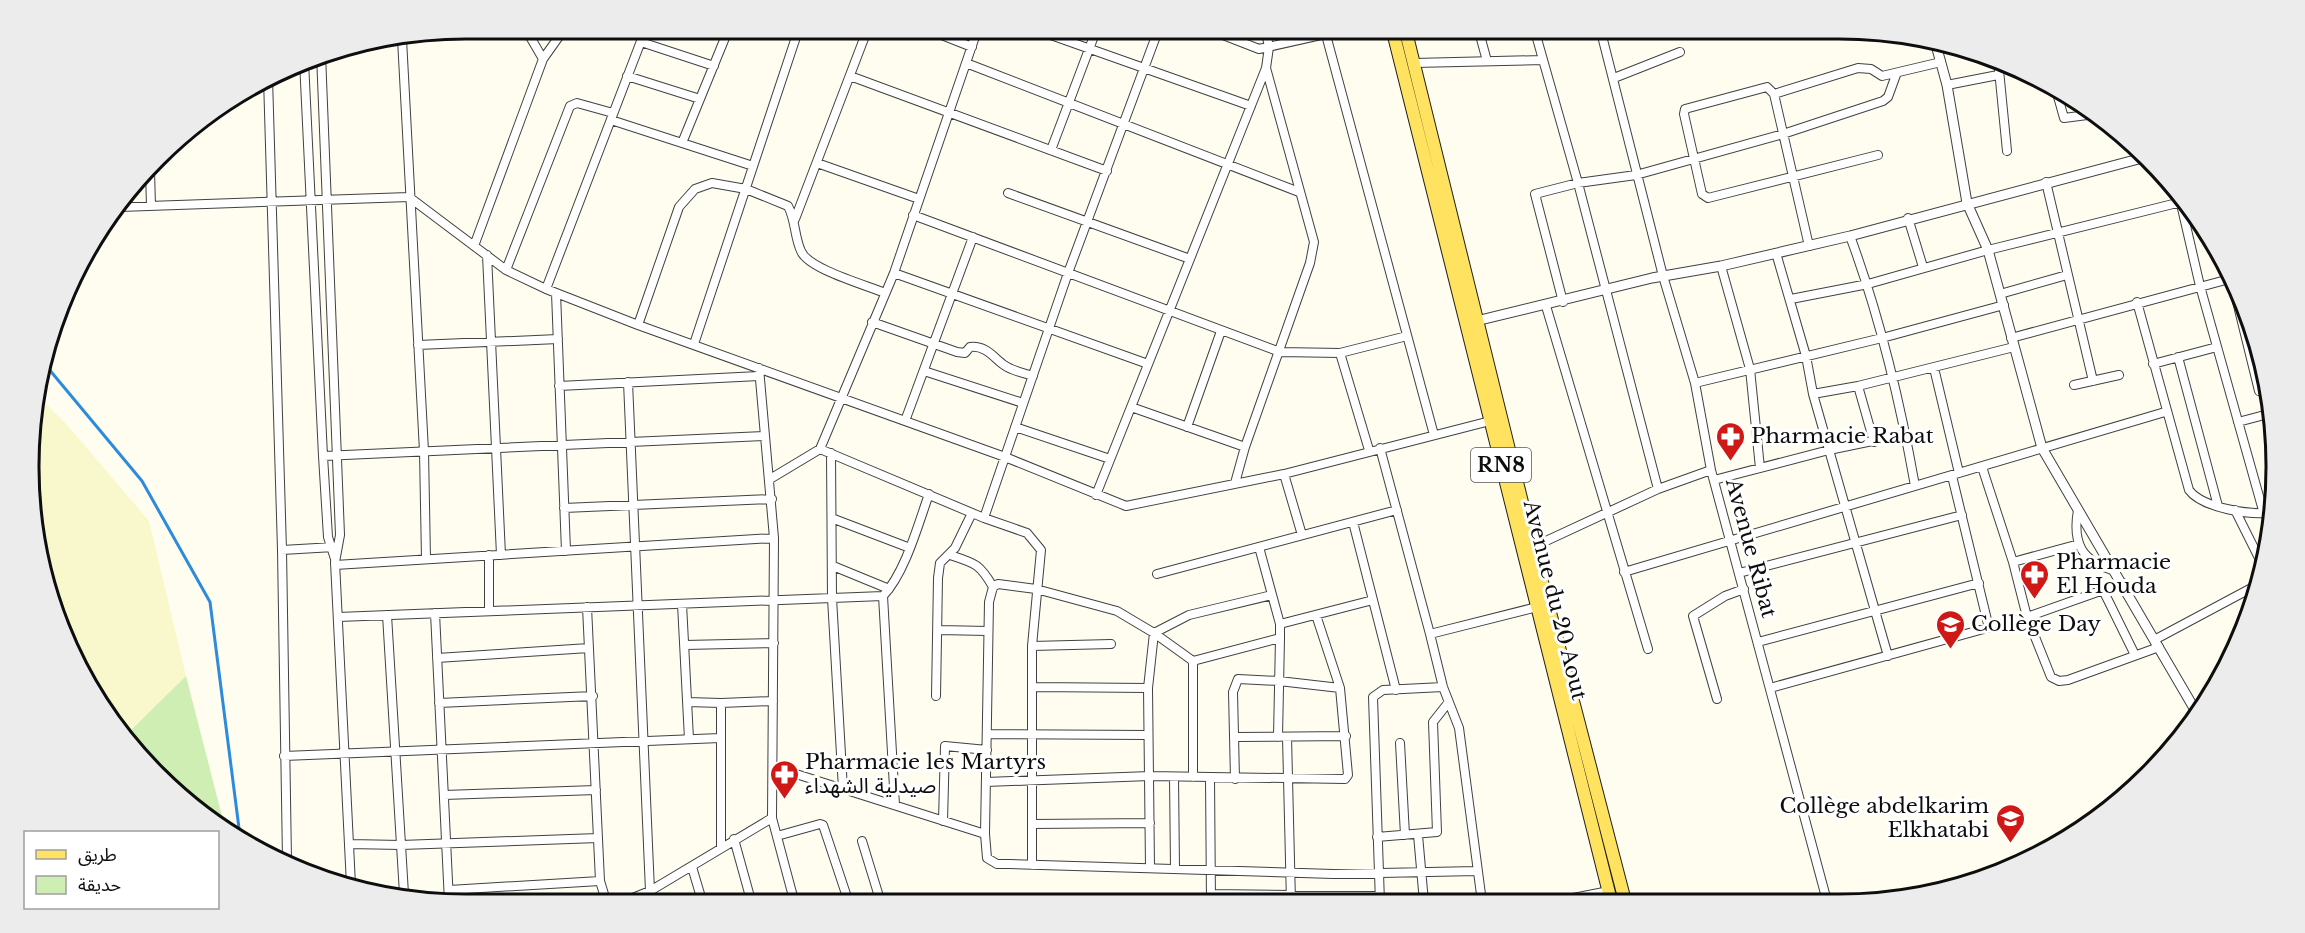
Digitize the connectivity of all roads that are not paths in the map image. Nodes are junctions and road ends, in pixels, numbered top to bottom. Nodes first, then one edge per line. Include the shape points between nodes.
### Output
1 (532, 39) edge
2 (557, 39) edge
3 (641, 39) edge
4 (725, 39) edge
5 (795, 39) edge
6 (864, 39) edge
7 (952, 39) edge
8 (975, 39) edge
9 (1061, 39) edge
10 (1093, 39) edge
11 (1155, 39) edge
12 (1233, 39) edge
13 (1267, 39) edge
14 (1307, 39) edge
15 (1327, 39) edge
16 (1399, 39) edge
17 (1402, 39) edge
18 (1481, 39) edge
19 (1537, 39) edge
20 (1603, 39) edge
21 (640, 42) junction
22 (402, 44) edge
23 (972, 47) junction
24 (1269, 47) junction
25 (1089, 49) junction
26 (1938, 51) edge
27 (1680, 52) dead end
28 (543, 58) junction
29 (1542, 60) junction
30 (1487, 61) junction
31 (1941, 62) junction
32 (966, 63) junction
33 (1414, 63) junction
34 (322, 65) edge
35 (714, 66) junction
36 (1266, 68) junction
37 (1145, 69) junction
38 (1998, 70) edge
39 (305, 71) edge
40 (1896, 75) junction
41 (1998, 75) junction
42 (627, 76) junction
43 (850, 76) junction
44 (1614, 78) junction
45 (1947, 85) junction
46 (268, 88) edge
47 (1774, 94) junction
48 (700, 99) junction
49 (2059, 100) edge
50 (1069, 103) junction
51 (1251, 106) junction
52 (949, 112) junction
53 (612, 116) junction
54 (2083, 116) edge
55 (1124, 124) junction
56 (1783, 134) junction
57 (682, 143) junction
58 (1051, 150) junction
59 (2007, 151) dead end
60 (1878, 155) dead end
61 (1693, 158) junction
62 (2136, 159) edge
63 (817, 163) junction
64 (1227, 164) junction
65 (753, 166) junction
66 (1107, 171) junction
67 (1636, 175) junction
68 (1794, 177) junction
69 (150, 179) edge
70 (2046, 182) junction
71 (1578, 183) junction
72 (746, 189) junction
73 (1299, 192) junction
74 (1008, 193) dead end
75 (409, 197) junction
76 (312, 199) junction
77 (328, 199) junction
78 (919, 199) junction
79 (271, 200) junction
80 (1967, 203) junction
81 (2176, 203) edge
82 (152, 206) junction
83 (126, 207) edge
84 (914, 215) junction
85 (1908, 218) junction
86 (795, 219) junction
87 (1087, 222) junction
88 (2190, 223) edge
89 (2057, 234) junction
90 (1850, 236) junction
91 (973, 237) junction
92 (474, 246) junction
93 (1809, 246) junction
94 (1988, 250) junction
95 (1776, 253) junction
96 (488, 255) junction
97 (1190, 259) junction
98 (1721, 266) junction
99 (1923, 267) junction
100 (506, 270) junction
101 (894, 273) junction
102 (1068, 273) junction
103 (2067, 275) junction
104 (1663, 276) junction
105 (2223, 280) edge
106 (1868, 284) junction
107 (2200, 286) junction
108 (546, 289) junction
109 (1604, 290) junction
110 (885, 292) junction
111 (556, 293) junction
112 (952, 294) junction
113 (2000, 294) junction
114 (1791, 299) junction
115 (1563, 302) junction
116 (2137, 302) junction
117 (2004, 305) junction
118 (1546, 306) junction
119 (1169, 310) junction
120 (2078, 318) junction
121 (872, 322) junction
122 (1472, 322) junction
123 (638, 325) junction
124 (1049, 329) junction
125 (1221, 331) junction
126 (1407, 336) junction
127 (1882, 338) junction
128 (558, 339) junction
129 (491, 340) junction
130 (934, 343) junction
131 (2013, 343) junction
132 (694, 344) junction
133 (418, 345) junction
134 (2217, 347) junction
135 (2249, 350) edge
136 (1280, 352) junction
137 (1340, 353) junction
138 (1806, 356) junction
139 (2178, 357) junction
140 (1148, 364) junction
141 (2153, 364) junction
142 (1934, 368) junction
143 (1750, 369) junction
144 (924, 371) junction
145 (759, 372) junction
146 (2119, 375) dead end
147 (1033, 376) junction
148 (1892, 377) junction
149 (2093, 381) junction
150 (628, 382) junction
151 (1695, 383) junction
152 (2074, 385) dead end
153 (560, 386) junction
154 (1858, 387) junction
155 (2259, 391) dead end
156 (1813, 394) junction
157 (841, 398) junction
158 (1023, 403) junction
159 (1131, 407) junction
160 (2165, 412) junction
161 (2262, 415) edge
162 (1495, 420) junction
163 (905, 421) junction
164 (2238, 422) junction
165 (1187, 427) junction
166 (1015, 428) junction
167 (1906, 434) junction
168 (1434, 435) junction
169 (764, 436) junction
170 (631, 442) junction
171 (1875, 442) junction
172 (562, 445) junction
173 (1245, 447) junction
174 (496, 448) junction
175 (820, 448) junction
176 (1380, 448) junction
177 (2042, 448) junction
178 (1369, 450) junction
179 (1829, 450) junction
180 (424, 452) junction
181 (831, 453) junction
182 (338, 455) junction
183 (323, 456) junction
184 (1005, 457) junction
185 (1110, 459) junction
186 (1982, 466) junction
187 (1760, 468) junction
188 (1712, 470) junction
189 (1284, 474) junction
190 (1955, 474) junction
191 (770, 479) junction
192 (1714, 480) junction
193 (1235, 483) junction
194 (1916, 486) junction
195 (1658, 489) junction
196 (928, 494) junction
197 (1096, 495) junction
198 (772, 499) junction
199 (633, 505) junction
200 (2218, 506) junction
201 (1845, 507) junction
202 (564, 508) junction
203 (1396, 510) junction
204 (2078, 510) junction
205 (2235, 510) junction
206 (2263, 511) edge
207 (1606, 512) junction
208 (972, 513) junction
209 (2263, 514) edge
210 (1962, 515) junction
211 (984, 518) junction
212 (834, 519) junction
213 (1353, 522) junction
214 (1302, 536) junction
215 (774, 538) junction
216 (1730, 541) junction
217 (1856, 542) junction
218 (2079, 544) junction
219 (635, 546) junction
220 (334, 547) junction
221 (1259, 547) junction
222 (1533, 547) junction
223 (910, 548) junction
224 (282, 550) junction
225 (566, 551) junction
226 (2257, 554) edge
227 (489, 555) junction
228 (501, 555) junction
229 (950, 555) junction
230 (426, 560) junction
231 (335, 562) junction
232 (2013, 562) junction
233 (833, 566) junction
234 (2116, 571) junction
235 (1624, 572) junction
236 (1739, 573) junction
237 (1157, 574) dead end
238 (1978, 583) junction
239 (2123, 583) junction
240 (993, 587) junction
241 (1036, 589) junction
242 (1743, 589) junction
243 (889, 590) junction
244 (2103, 590) junction
245 (2247, 592) edge
246 (1272, 595) junction
247 (883, 596) junction
248 (832, 598) junction
249 (775, 600) junction
250 (1373, 600) junction
251 (682, 604) junction
252 (638, 605) junction
253 (587, 607) junction
254 (1537, 607) junction
255 (489, 611) junction
256 (1875, 611) junction
257 (435, 613) junction
258 (387, 615) junction
259 (1316, 615) junction
260 (338, 617) junction
261 (2027, 617) junction
262 (1280, 624) junction
263 (1989, 628) junction
264 (939, 630) junction
265 (988, 631) junction
266 (1154, 633) junction
267 (1430, 634) junction
268 (1280, 638) junction
269 (1758, 642) junction
270 (774, 643) junction
271 (2157, 643) junction
272 (1111, 644) dead end
273 (685, 645) junction
274 (1032, 646) junction
275 (589, 648) junction
276 (1648, 649) dead end
277 (2135, 655) junction
278 (1888, 656) junction
279 (437, 658) junction
280 (1193, 661) junction
281 (1279, 681) junction
282 (1034, 687) junction
283 (1443, 687) junction
284 (1148, 688) junction
285 (1340, 688) junction
286 (1770, 688) junction
287 (1396, 690) junction
288 (593, 696) junction
289 (936, 696) dead end
290 (1717, 699) dead end
291 (773, 701) junction
292 (687, 702) junction
293 (440, 703) junction
294 (721, 703) junction
295 (1448, 703) junction
296 (2193, 706) edge
297 (987, 734) junction
298 (1034, 734) junction
299 (1148, 735) junction
300 (1346, 736) junction
301 (1235, 737) junction
302 (1282, 737) junction
303 (720, 738) junction
304 (689, 739) junction
305 (644, 741) junction
306 (594, 743) junction
307 (1400, 743) dead end
308 (442, 749) junction
309 (987, 750) junction
310 (395, 751) junction
311 (344, 753) junction
312 (284, 756) junction
313 (774, 767) junction
314 (1150, 776) junction
315 (1174, 777) junction
316 (1193, 777) junction
317 (1210, 778) junction
318 (1033, 779) junction
319 (1235, 779) junction
320 (1288, 780) junction
321 (986, 782) junction
322 (843, 789) junction
323 (596, 790) junction
324 (444, 795) junction
325 (895, 805) junction
326 (772, 818) junction
327 (943, 821) junction
328 (1032, 824) junction
329 (1150, 824) junction
330 (985, 834) junction
331 (1418, 835) junction
332 (777, 836) junction
333 (1405, 836) junction
334 (1377, 837) junction
335 (598, 838) junction
336 (734, 839) junction
337 (862, 841) dead end
338 (349, 844) junction
339 (446, 844) junction
340 (401, 845) junction
341 (721, 847) junction
342 (287, 854) edge
343 (1032, 865) junction
344 (692, 867) junction
345 (1150, 867) junction
346 (1175, 868) junction
347 (1477, 871) junction
348 (1211, 872) junction
349 (1290, 873) junction
350 (1379, 874) junction
351 (1421, 874) junction
352 (351, 877) edge
353 (600, 881) junction
354 (404, 889) edge
355 (448, 890) junction
356 (650, 891) junction
357 (448, 893) edge
358 (604, 894) edge
359 (643, 894) edge
360 (651, 894) edge
361 (700, 894) edge
362 (749, 894) edge
363 (792, 894) edge
364 (846, 894) edge
365 (878, 894) edge
366 (1211, 894) edge
367 (1291, 894) edge
368 (1380, 894) edge
369 (1423, 894) edge
370 (1481, 894) edge
371 (1609, 894) edge
372 (1623, 894) edge
373 (1825, 894) edge

1 - 28 street
2 - 28 street
3 - 21 street
4 - 35 street
5 - 65 street
6 - 43 street
7 - 23 street
8 - 23 street
9 - 25 street
10 - 25 street
11 - 37 street
12 - 24 street via 1259,49
13 - 24 street
14 - 24 street
15 - 126 street
16 - 122 main road, Avenue du 20 Aout / RN8
17 - 33 main road, Avenue du 20 Aout / RN8
18 - 30 street
19 - 29 street
20 - 44 street, Avenue Ribat
21 - 35 street
21 - 42 street
22 - 75 street
23 - 32 street
24 - 36 street
25 - 37 street
25 - 50 street
26 - 31 street
27 - 44 street
28 - 92 street
29 - 30 street
29 - 71 street
30 - 33 street
31 - 40 street
31 - 45 street
32 - 50 street
32 - 52 street
33 - 122 main road, Avenue du 20 Aout / RN8
34 - 77 street
35 - 48 street
36 - 51 street
36 - 73 street
37 - 51 street
37 - 55 street
38 - 41 street
39 - 76 street
40 - 47 street via 1882,76 1871,69 1858,68
40 - 56 street via 1883,101
41 - 45 street
41 - 59 street
42 - 48 street
42 - 53 street
43 - 52 street
43 - 63 street
44 - 67 street, Avenue Ribat
45 - 80 street
46 - 79 street
47 - 56 street
47 - 61 street via 1767,87 1685,110
48 - 57 street
49 - 54 street via 2064,118
50 - 55 street
50 - 58 street
51 - 64 street
52 - 58 street
52 - 78 street
53 - 57 street
53 - 100 street via 578,103 570,106
53 - 108 street
55 - 64 street
55 - 66 street
56 - 61 street
56 - 68 street
57 - 65 street
58 - 66 street
60 - 68 street
61 - 67 street
61 - 68 street via 1701,194 1708,198
62 - 70 street
63 - 78 street
63 - 86 street
64 - 73 street
64 - 97 street
65 - 72 street
66 - 87 street
67 - 71 street
67 - 104 street, Avenue Ribat
68 - 93 street
69 - 82 street
70 - 80 street
70 - 89 street
71 - 109 street
71 - 115 street via 1535,194
72 - 86 street via 788,206
72 - 123 street via 712,183 688,195 679,207
72 - 132 street
73 - 136 street via 1314,242
74 - 87 street
75 - 77 street
75 - 92 street
75 - 133 street
76 - 77 street
76 - 79 street
76 - 183 street
77 - 182 street
78 - 84 street
79 - 82 street
79 - 224 street
80 - 85 street
80 - 94 street
81 - 89 street
82 - 83 street
84 - 91 street
84 - 101 street
85 - 90 street
85 - 99 street
86 - 110 street via 800,251 812,264
87 - 97 street
87 - 102 street
88 - 107 street
89 - 94 street
89 - 103 street
90 - 93 street
90 - 106 street
91 - 102 street
91 - 112 street
92 - 96 street
93 - 95 street
94 - 99 street
94 - 113 street
95 - 98 street
95 - 114 street
96 - 100 street
96 - 129 street
97 - 119 street
98 - 104 street
98 - 143 street
99 - 106 street
100 - 108 street
101 - 110 street
101 - 112 street
102 - 119 street
102 - 124 street
103 - 113 street
103 - 120 street
104 - 109 street
104 - 151 street, Avenue Ribat
105 - 107 street
106 - 114 street
106 - 127 street
107 - 116 street
107 - 134 street
108 - 111 street
109 - 115 street
109 - 195 street
110 - 121 street
111 - 123 street
111 - 128 street
112 - 124 street
112 - 130 street
113 - 117 street
114 - 138 street
115 - 118 street
116 - 120 street
116 - 141 street
117 - 127 street
117 - 131 street
118 - 122 street
118 - 207 street
119 - 125 street
119 - 140 street
120 - 131 street
120 - 149 street
121 - 130 street
121 - 157 street
122 - 162 main road, Avenue du 20 Aout / RN8
123 - 132 street
124 - 140 street
124 - 147 street
125 - 136 street
125 - 165 street
126 - 137 street
126 - 168 street
127 - 138 street
127 - 148 street
128 - 129 street
128 - 153 street
129 - 133 street
129 - 174 street
130 - 144 street
130 - 147 street via 962,353 976,347 997,356 1007,367
131 - 142 street
131 - 177 street
132 - 145 street
133 - 180 street
134 - 139 street
134 - 164 street
135 - 155 street
136 - 137 street
136 - 173 street
137 - 178 street
138 - 143 street
138 - 156 street
139 - 141 street
139 - 200 street
140 - 159 street
141 - 160 street
142 - 148 street
142 - 190 street
143 - 151 street
143 - 187 street
144 - 158 street
144 - 163 street
145 - 150 street
145 - 157 street
145 - 169 street
146 - 149 street
147 - 158 street
148 - 154 street
148 - 167 street
149 - 152 street
150 - 153 street
150 - 170 street
151 - 188 street, Avenue Ribat
153 - 172 street
154 - 156 street
154 - 171 street
156 - 179 street
157 - 163 street
157 - 175 street
158 - 166 street
159 - 165 street
159 - 185 street
160 - 177 street
160 - 200 street via 2189,490 2198,499
161 - 164 street
162 - 168 street
162 - 222 main road, Avenue du 20 Aout / RN8
162 - 254 main road, Avenue du 20 Aout / RN8
163 - 184 street
164 - 206 street
165 - 173 street
166 - 184 street
166 - 185 street
167 - 171 street
167 - 194 street
168 - 176 street
169 - 170 street
169 - 191 street
170 - 172 street
170 - 199 street
171 - 179 street
172 - 174 street
172 - 202 street
173 - 193 street
174 - 180 street
174 - 228 street
175 - 181 street
175 - 191 street
176 - 178 street
176 - 203 street
177 - 186 street
177 - 204 street
178 - 189 street
179 - 187 street
179 - 201 street
180 - 182 street
180 - 230 street
181 - 196 street
181 - 212 street
182 - 183 street
182 - 220 street
183 - 220 street
184 - 197 street
184 - 211 street
185 - 197 street
186 - 190 street
186 - 232 street
187 - 192 street
188 - 192 street, Avenue Ribat
188 - 195 street
189 - 193 street
189 - 214 street
190 - 194 street
190 - 210 street
191 - 198 street
192 - 216 street, Avenue Ribat
193 - 197 street via 1126,506
194 - 201 street
195 - 207 street
196 - 208 street
196 - 223 street
198 - 199 street
198 - 215 street
199 - 202 street
199 - 219 street
200 - 205 street
201 - 216 street
201 - 217 street
202 - 225 street
203 - 213 street
203 - 267 street
204 - 218 street via 2075,525
204 - 234 street
205 - 209 street
205 - 226 street
207 - 222 street
207 - 235 street
208 - 211 street
208 - 229 street
210 - 217 street
210 - 238 street
211 - 241 street via 1027,533 1041,550
212 - 223 street
212 - 233 street
213 - 214 street
213 - 250 street
214 - 221 street
215 - 219 street
215 - 249 street
216 - 235 street
216 - 236 street, Avenue Ribat
217 - 236 street
217 - 256 street
218 - 232 street
218 - 234 street via 2094,564
219 - 225 street
219 - 252 street
220 - 224 street
220 - 231 street
221 - 237 street
221 - 246 street
222 - 372 main road, Avenue du 20 Aout / RN8
223 - 243 street
224 - 312 street
225 - 228 street
227 - 228 street
227 - 230 street
227 - 255 street
229 - 240 street via 975,563
229 - 264 street via 940,563
230 - 231 street
231 - 260 street
232 - 261 street
233 - 243 street
233 - 248 street
234 - 239 street
235 - 276 street
236 - 242 street, Avenue Ribat
238 - 256 street
238 - 263 street
239 - 244 street
239 - 271 street
240 - 241 street via 1004,584
240 - 265 street
241 - 266 street via 1117,610
241 - 274 street
242 - 269 street, Avenue Ribat
242 - 290 street via 1693,616
243 - 247 street
244 - 261 street
244 - 277 street
245 - 271 street
246 - 262 street
246 - 266 street via 1190,615
247 - 248 street
247 - 325 street
248 - 249 street
248 - 322 street
249 - 251 street
249 - 270 street
250 - 259 street
250 - 287 street
251 - 252 street
251 - 273 street
252 - 253 street
252 - 305 street
253 - 255 street
253 - 275 street
254 - 267 street
254 - 371 main road, Avenue du 20 Aout / RN8
255 - 257 street
256 - 269 street
256 - 278 street
257 - 258 street
257 - 279 street
258 - 260 street
258 - 310 street
259 - 262 street
259 - 285 street
260 - 311 street
261 - 263 street
261 - 277 street via 2045,668 2055,680 2068,680
262 - 268 street
263 - 278 street
264 - 265 street
264 - 289 street
265 - 297 street
266 - 280 street
266 - 284 street
267 - 283 street
268 - 280 street
268 - 281 street
269 - 286 street, Avenue Ribat
270 - 273 street
270 - 291 street
271 - 277 street
271 - 296 street
272 - 274 street
273 - 292 street
274 - 282 street
275 - 279 street
275 - 288 street
278 - 286 street
279 - 293 street
280 - 316 street
281 - 285 street
281 - 301 street via 1243,678 1235,682
281 - 302 street
282 - 284 street
282 - 298 street
283 - 287 street
283 - 295 street
284 - 299 street
285 - 300 street
286 - 373 street, Avenue Ribat
287 - 334 street via 1379,691 1373,697
288 - 293 street
288 - 306 street
291 - 294 street
291 - 313 street
292 - 294 street
292 - 304 street
293 - 308 street
294 - 303 street
295 - 331 street via 1433,722 1439,828 1437,832
295 - 347 street via 1459,728
297 - 298 street
297 - 309 street
298 - 299 street
298 - 318 street
299 - 314 street
300 - 302 street
300 - 320 street via 1347,778
301 - 302 street
301 - 319 street
302 - 320 street
303 - 304 street
303 - 341 street
304 - 305 street
305 - 306 street
305 - 356 street
306 - 308 street
306 - 323 street
307 - 333 street
308 - 310 street
308 - 324 street
309 - 321 street
309 - 327 street via 945,746
310 - 311 street
310 - 340 street
311 - 312 street
311 - 338 street
312 - 342 street
313 - 322 street
313 - 326 street
314 - 315 street
314 - 318 street
314 - 329 street
315 - 316 street
315 - 346 street
316 - 317 street
317 - 319 street
317 - 348 street
318 - 321 street
318 - 328 street
319 - 320 street
320 - 349 street
321 - 330 street
322 - 325 street
323 - 324 street
323 - 335 street
324 - 339 street
325 - 327 street
326 - 332 street
326 - 336 street
327 - 330 street
328 - 329 street
328 - 343 street
329 - 345 street
330 - 343 street via 987,858 991,861
331 - 333 street
331 - 351 street
332 - 363 street
332 - 364 street via 823,825
333 - 334 street
334 - 350 street
335 - 339 street
335 - 353 street
336 - 341 street
336 - 362 street
337 - 365 street
338 - 340 street
338 - 352 street
339 - 340 street
339 - 355 street
340 - 354 street
341 - 344 street
343 - 345 street
344 - 356 street
344 - 361 street
345 - 346 street
346 - 348 street
347 - 351 street
347 - 370 street
348 - 349 street
348 - 366 street
349 - 350 street
349 - 367 street
350 - 351 street
350 - 368 street
351 - 369 street
353 - 355 street
353 - 358 street
355 - 357 street
356 - 359 street
356 - 360 street

